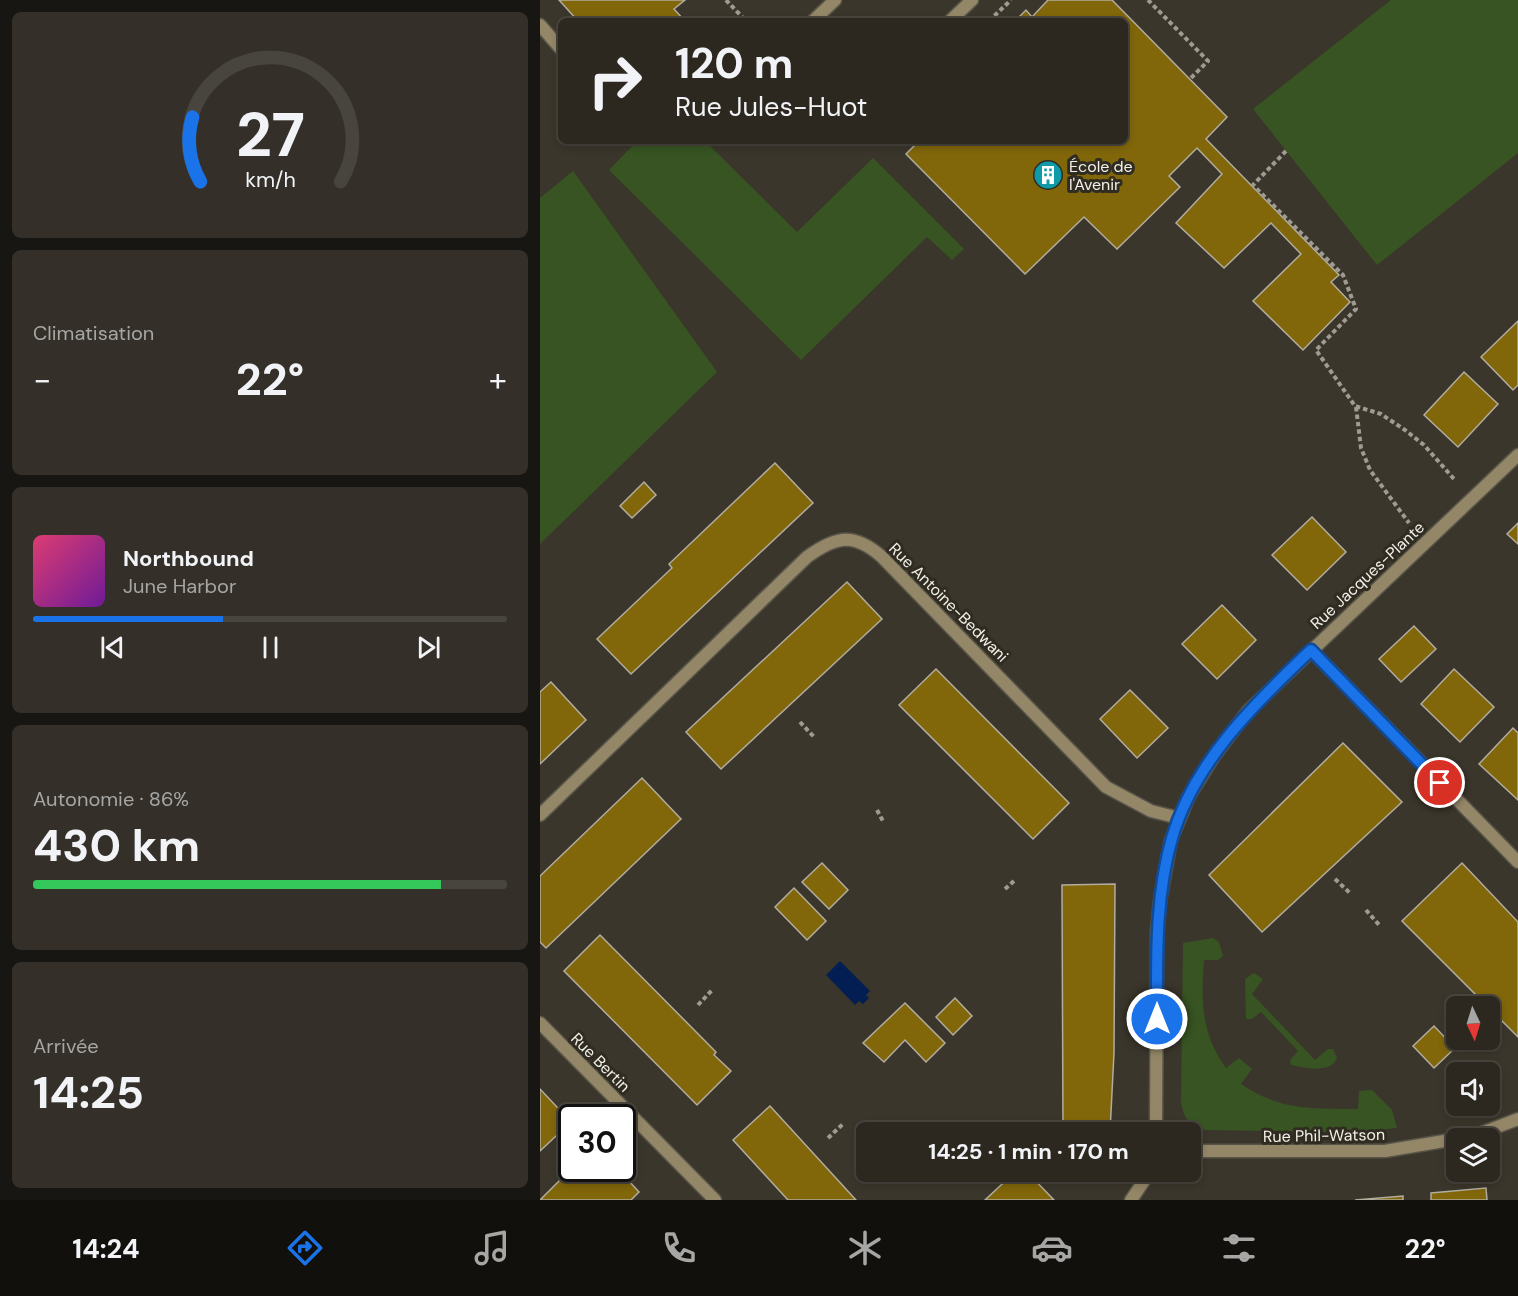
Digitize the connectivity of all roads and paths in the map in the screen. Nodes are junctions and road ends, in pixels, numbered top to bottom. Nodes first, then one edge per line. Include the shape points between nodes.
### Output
1 (726, 0) edge
2 (835, 0) edge
3 (972, 0) edge
4 (1011, 0) edge
5 (1148, 0) edge
6 (743, 18) edge
7 (816, 18) edge
8 (953, 18) edge
9 (992, 18) edge
10 (540, 25) edge
11 (558, 46) edge
12 (1190, 79) dead end
13 (1286, 151) dead end
14 (1355, 406) junction
15 (1518, 455) edge
16 (1454, 479) dead end
17 (1409, 523) dead end
18 (1311, 650) junction
19 (800, 722) dead end
20 (814, 737) dead end
21 (877, 810) dead end
22 (540, 815) edge
23 (1179, 818) junction
24 (884, 823) dead end
25 (1518, 862) edge
26 (1335, 879) dead end
27 (1014, 881) dead end
28 (1005, 889) dead end
29 (1352, 894) dead end
30 (1366, 910) dead end
31 (1380, 926) dead end
32 (713, 989) dead end
33 (698, 1005) dead end
34 (540, 1023) edge
35 (1518, 1119) edge
36 (1156, 1122) edge
37 (844, 1123) dead end
38 (1494, 1128) edge
39 (828, 1138) dead end
40 (1446, 1141) edge
41 (1201, 1151) edge
42 (1143, 1182) edge
43 (715, 1200) edge
44 (1131, 1200) edge

1 - 6 path
2 - 7 street
3 - 8 street
4 - 9 path
5 - 12 path via 1208,61
10 - 11 street
13 - 14 path via 1254,185 1343,275 1356,309 1316,350
14 - 16 path via 1381,414 1405,430
14 - 17 path via 1361,448 1370,470
15 - 18 street, Rue Jacques-Plante
18 - 23 street, Rue Jacques-Plante via 1248,711 1214,756
18 - 25 street
19 - 20 path
21 - 24 path
22 - 23 street, Rue Antoine-Bedwani via 807,557 826,543 844,539 866,542 882,557 1106,787 1151,811
23 - 36 street, Rue Jacques-Plante via 1166,869 1157,931
26 - 29 path
27 - 28 path
30 - 31 path
32 - 33 path
34 - 43 street, Rue Bertin
35 - 38 street, Rue Phil-Watson
37 - 39 path
40 - 41 street, Rue Phil-Watson via 1385,1152
42 - 44 street

